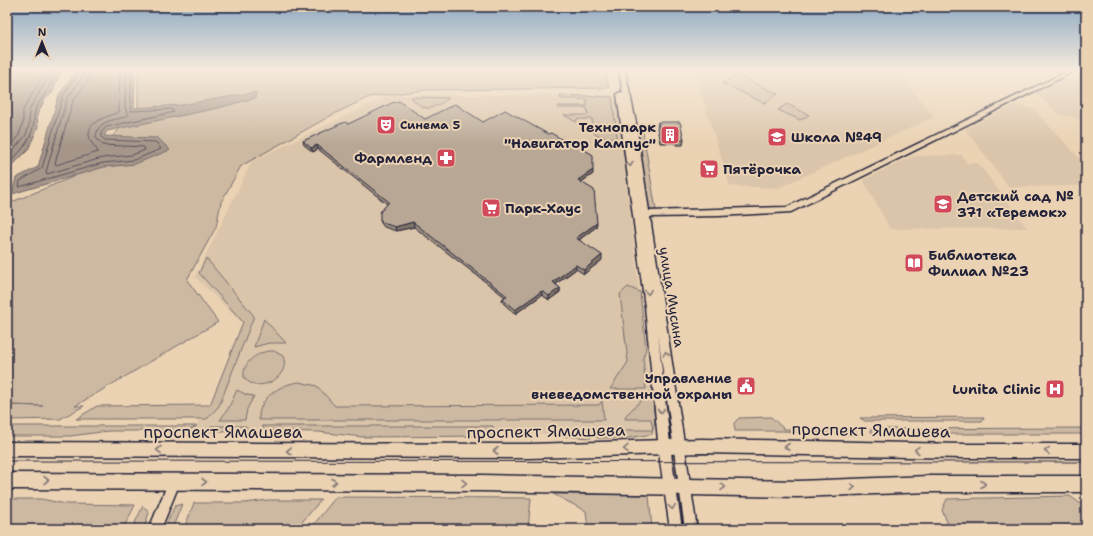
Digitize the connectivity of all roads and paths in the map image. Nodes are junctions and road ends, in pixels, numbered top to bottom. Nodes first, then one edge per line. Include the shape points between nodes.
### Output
1 (620, 95) edge
2 (627, 95) edge
3 (1023, 95) edge
4 (641, 214) junction
5 (672, 448) junction
6 (7, 449) edge
7 (1086, 451) edge
8 (7, 481) edge
9 (174, 482) junction
10 (1086, 484) edge
11 (677, 486) junction
12 (155, 529) edge
13 (676, 529) edge
14 (691, 529) edge

1 -> 4 street, улица Мусина
2 - 4 street, улица Мусина
3 - 4 street via 788,210
4 - 5 street, улица Мусина via 650,307
5 -> 6 main road, проспект Ямашева via 529,451
7 -> 5 main road, проспект Ямашева
5 - 11 street, улица Мусина
8 -> 9 main road
9 -> 11 main road
9 - 12 street
11 -> 10 main road via 798,489 929,484
11 -> 13 street, улица Мусина
11 - 14 street, улица Мусина

